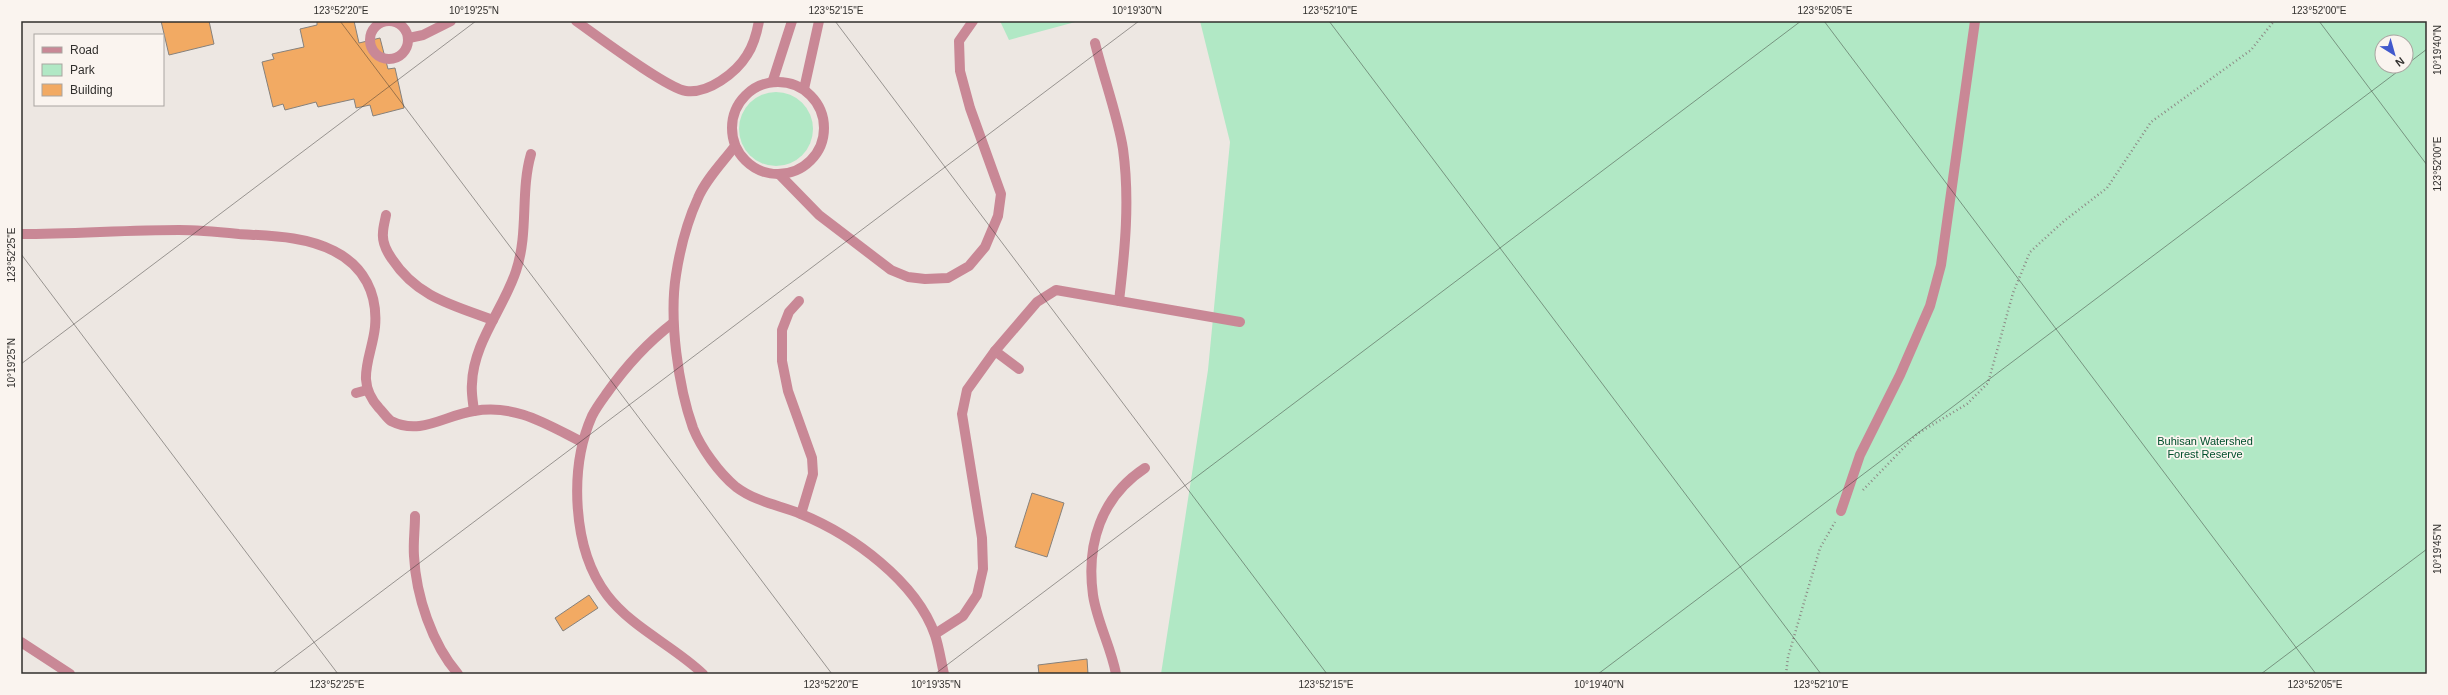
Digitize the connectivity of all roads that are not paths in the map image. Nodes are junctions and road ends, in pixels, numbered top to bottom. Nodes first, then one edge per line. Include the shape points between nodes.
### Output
1 (451, 21) edge
2 (576, 21) edge
3 (759, 21) edge
4 (792, 21) edge
5 (818, 21) edge
6 (973, 21) edge
7 (1975, 21) edge
8 (409, 38) dead end
9 (1095, 43) dead end
10 (773, 80) junction
11 (804, 89) junction
12 (735, 146) junction
13 (531, 154) dead end
14 (779, 174) junction
15 (386, 215) dead end
16 (21, 234) edge
17 (800, 301) dead end
18 (1119, 301) junction
19 (492, 320) junction
20 (1240, 322) dead end
21 (673, 323) junction
22 (995, 351) junction
23 (1019, 369) dead end
24 (367, 390) junction
25 (356, 393) dead end
26 (474, 411) junction
27 (582, 442) junction
28 (1145, 468) dead end
29 (1841, 511) road end
30 (800, 514) junction
31 (415, 516) dead end
32 (934, 634) junction
33 (21, 642) edge
34 (70, 674) edge
35 (458, 674) edge
36 (703, 674) edge
37 (944, 674) edge
38 (1116, 674) edge

1 - 8 street via 424,36
2 - 3 street via 668,83 686,91 701,90 715,84 732,71 747,55
4 - 10 street
5 - 11 street
6 - 14 street via 959,41 960,71 970,108 1001,194 998,216 985,247 969,266 948,278 908,277 891,270 819,214
7 - 29 street via 1942,257 1932,299 1900,375 1860,455
9 - 18 street via 1122,148 1126,183 1127,233
10 - 11 street
10 - 12 street via 753,89 738,104 733,122 732,136
11 - 14 street via 818,104 823,114 824,135 821,146 809,163 789,173
12 - 14 street via 753,167
12 - 21 street via 698,196 675,276
13 - 19 street via 526,170 526,228 516,271
15 - 19 street via 382,234 387,250 399,270 418,289 432,298
16 - 24 street via 180,230 311,241 335,251 367,279 375,299 375,328 365,363
17 - 30 street via 789,312 782,330 782,361 788,391 812,458 813,474
18 - 20 street
18 - 22 street via 1056,290 1037,302
19 - 26 street via 474,365
21 - 27 street via 637,354 616,381 593,414
21 - 30 street via 684,399 694,429 713,461 736,486 758,500
22 - 23 street
22 - 32 street via 967,390 962,414 982,538 983,569 977,595 963,616
24 - 25 street
24 - 26 street via 390,420 408,426 423,427
26 - 27 street via 511,411 532,416
27 - 36 street via 578,519 594,573 608,596 623,610
28 - 38 street via 1120,488 1094,534 1091,566 1093,596
30 - 32 street via 865,551 900,578 919,604
31 - 35 street via 414,556 425,610 445,659
32 - 37 street
33 - 34 street

